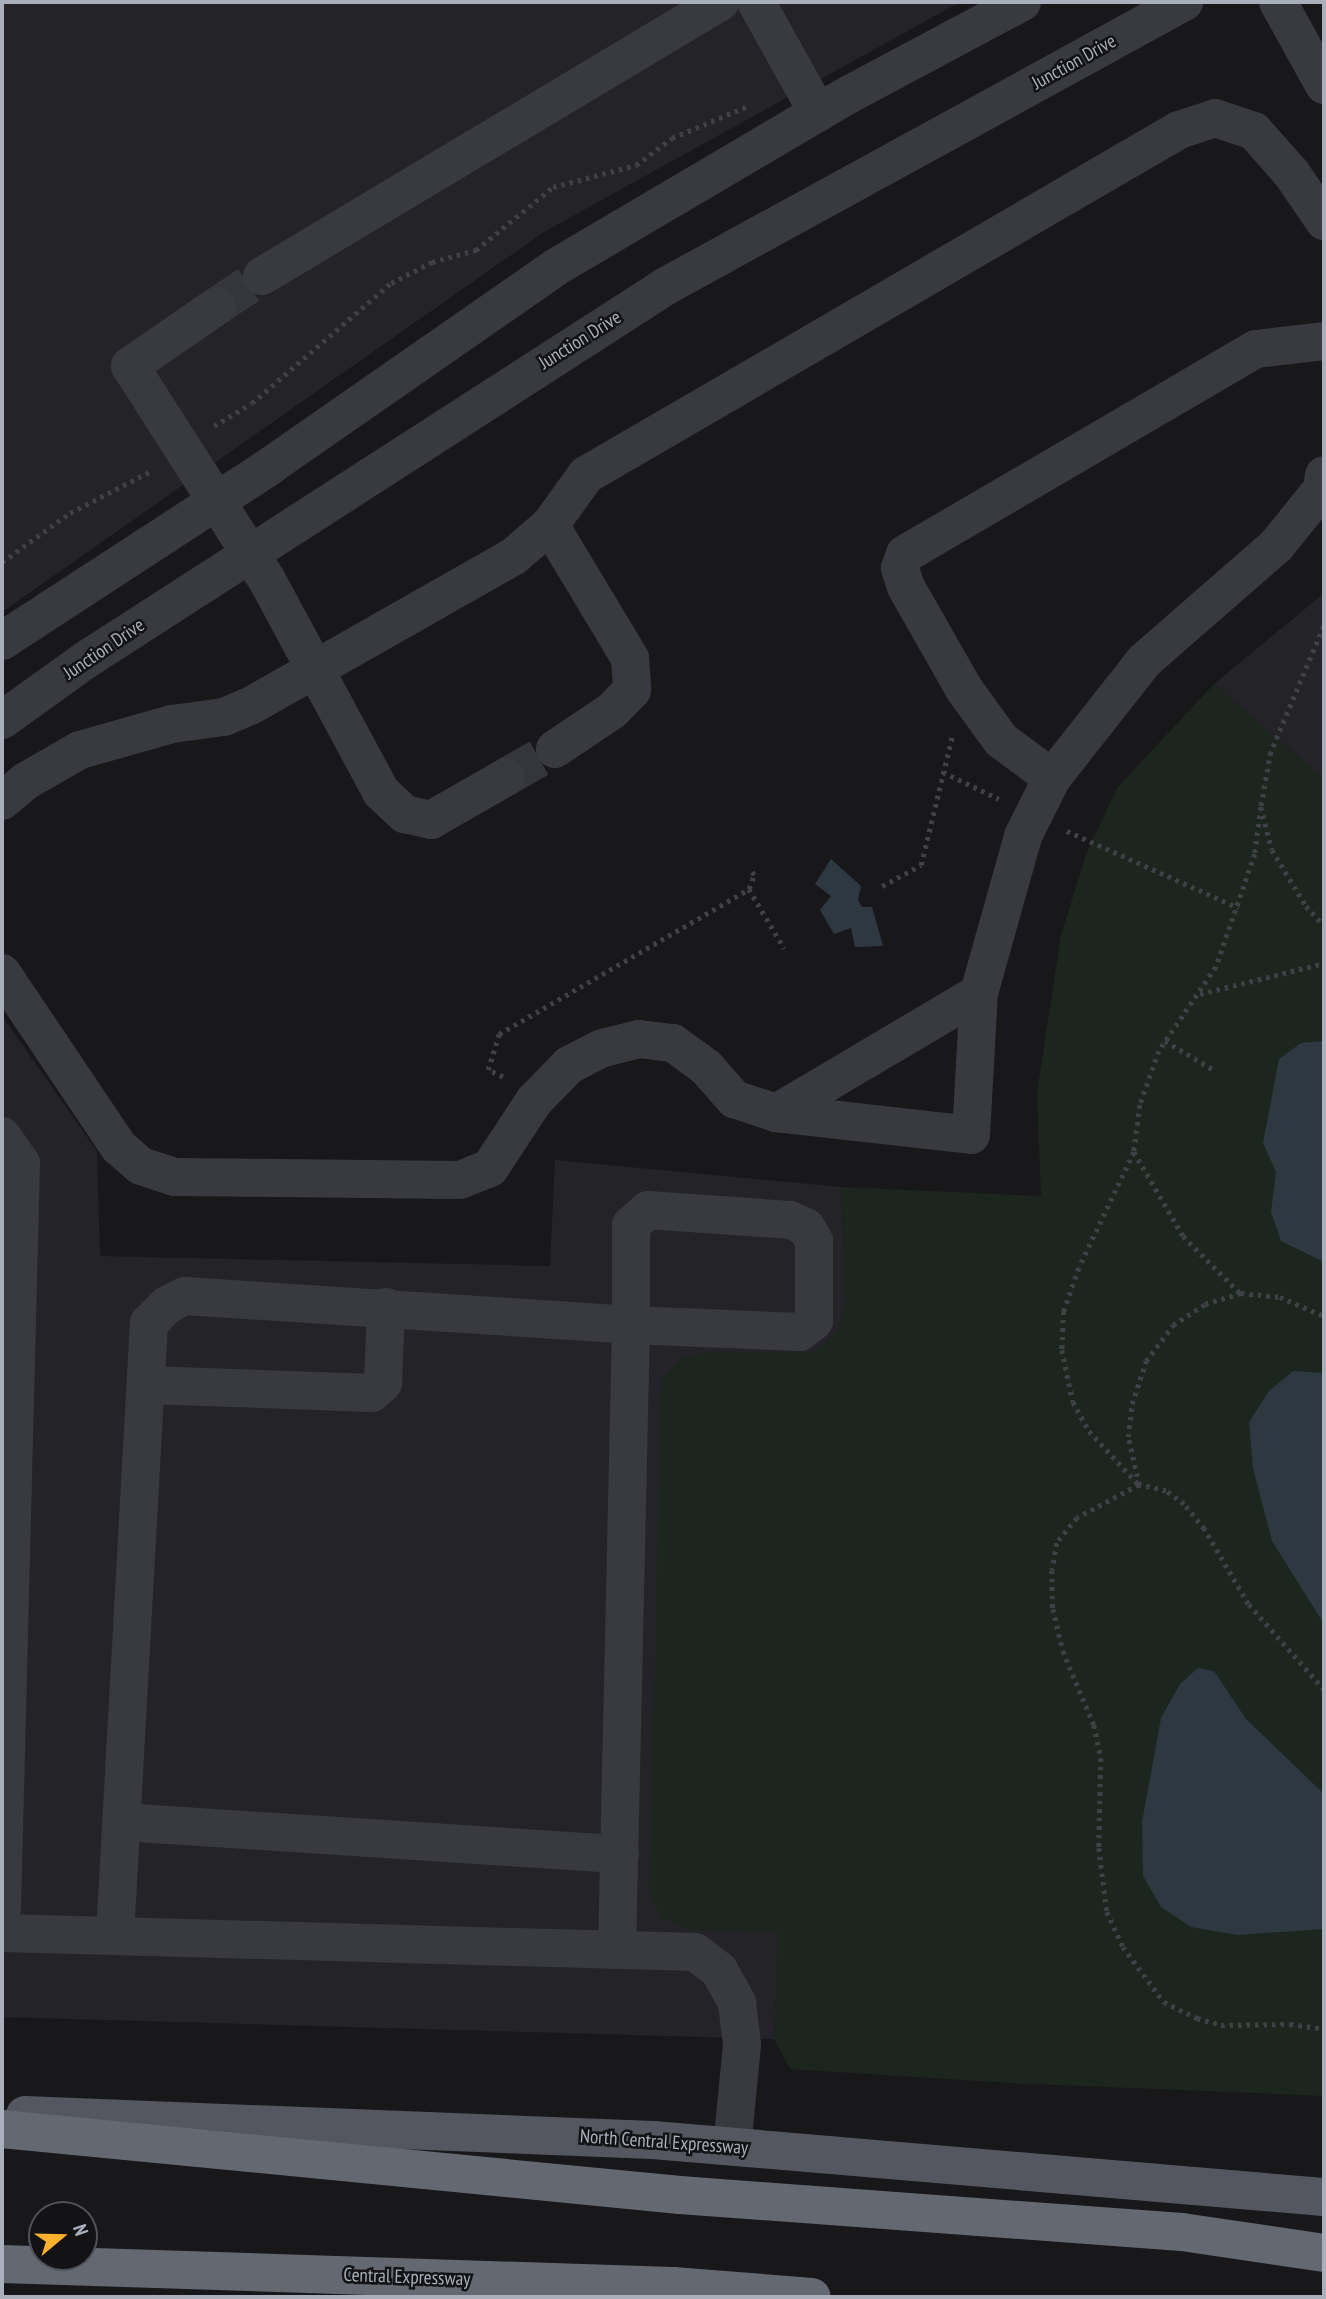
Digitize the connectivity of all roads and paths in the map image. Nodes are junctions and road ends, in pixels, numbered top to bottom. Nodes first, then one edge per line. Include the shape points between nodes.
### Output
1 (720, 2) edge
2 (757, 2) edge
3 (1022, 2) edge
4 (1184, 2) edge
5 (1278, 2) edge
6 (1324, 85) edge
7 (818, 113) junction
8 (586, 176) dead end
9 (1324, 220) edge
10 (262, 276) tunnel mouth
11 (217, 306) tunnel mouth
12 (1324, 341) edge
13 (183, 448) junction
14 (1324, 485) edge
15 (216, 501) junction
16 (550, 525) junction
17 (250, 553) junction
18 (2, 562) edge
19 (1324, 626) edge
20 (2, 641) edge
21 (316, 667) junction
22 (964, 689) junction
23 (2, 720) edge
24 (555, 749) tunnel mouth
25 (943, 772) junction
26 (506, 777) tunnel mouth
27 (1052, 778) junction
28 (2, 801) edge
29 (1261, 807) junction
30 (1033, 816) junction
31 (750, 869) dead end
32 (882, 886) dead end
33 (749, 889) junction
34 (1239, 908) junction
35 (1324, 925) edge
36 (784, 948) dead end
37 (1324, 962) edge
38 (2, 973) edge
39 (979, 993) junction
40 (1198, 994) junction
41 (1165, 1041) junction
42 (1214, 1070) dead end
43 (507, 1079) dead end
44 (776, 1113) junction
45 (2, 1136) edge
46 (1134, 1152) junction
47 (1241, 1293) junction
48 (386, 1307) junction
49 (1324, 1317) edge
50 (631, 1325) junction
51 (146, 1385) junction
52 (1139, 1485) junction
53 (1324, 1690) edge
54 (122, 1822) junction
55 (620, 1854) junction
56 (2, 1857) edge
57 (2, 1909) edge
58 (2, 1933) edge
59 (115, 1936) junction
60 (617, 1950) junction
61 (1324, 2029) edge
62 (2, 2115) edge
63 (2, 2129) edge
64 (732, 2147) junction
65 (1324, 2197) edge
66 (1324, 2253) edge
67 (2, 2264) edge
68 (812, 2297) edge

1 - 10 street
2 - 7 street
3 - 7 street
4 - 17 street, Junction Drive via 666,286
5 - 6 street
7 - 15 street via 556,267
8 - 13 path via 553,187 476,250 432,262 391,283 253,403
9 - 16 street via 1293,174 1254,131 1215,118 1179,130 586,475
11 - 13 street via 130,366
12 - 22 street via 1256,349 905,554 900,568 906,587
13 - 15 street
13 - 18 path via 138,481 70,513
14 - 27 street via 1276,546 1144,661
15 - 17 street
15 - 20 street
16 - 21 street via 514,556
16 - 24 street via 630,658 632,690 613,710
17 - 21 street
17 - 23 street, Junction Drive
19 - 29 path via 1271,752
21 - 26 street via 381,792 405,814 431,820
21 - 28 street via 225,717 172,724 79,750
22 - 25 path
22 - 27 street via 1001,740
25 - 30 path
25 - 32 path via 921,865
27 - 30 street
29 - 34 path via 1255,854
29 - 35 path via 1272,850 1306,906
30 - 34 path
30 - 39 street via 1015,863
31 - 33 path via 754,875
33 - 36 path
33 - 43 path via 499,1034 488,1070
34 - 40 path via 1216,967
37 - 40 path
38 - 44 street via 119,1147 141,1166 174,1177 460,1180 490,1168 534,1101 569,1065 603,1048 639,1039 673,1044 706,1067 734,1098
39 - 44 street
39 - 44 street via 971,1135
40 - 41 path
41 - 42 path
41 - 46 path via 1140,1105
45 - 56 street via 21,1163
46 - 47 path via 1183,1236
46 - 52 path via 1079,1268 1064,1311 1062,1350 1073,1402 1089,1431
47 - 49 path via 1280,1297
47 - 52 path via 1205,1304 1173,1325 1146,1361 1128,1437
48 - 50 street
48 - 51 street via 185,1296 167,1305 149,1323
48 - 51 street via 383,1383 372,1393
50 - 50 street via 800,1332 814,1321 814,1241 806,1227 790,1220 648,1210 631,1224
50 - 55 street
51 - 54 street
52 - 53 path via 1166,1490 1184,1504 1248,1604
52 - 61 path via 1077,1518 1057,1543 1052,1570 1053,1609 1063,1651 1094,1725 1101,1758 1099,1848 1107,1912 1138,1971 1164,2002 1221,2025 1290,2024
54 - 55 street
54 - 59 street
55 - 60 street
56 - 57 street
58 - 59 street
59 - 60 street
60 - 64 street via 695,1952 719,1970 737,2003 742,2045
62 - 64 main road, North Central Expressway via 653,2140
63 - 66 highway via 680,2195 1181,2232
64 - 65 main road, North Central Expressway
67 - 68 highway, Central Expressway via 673,2286

